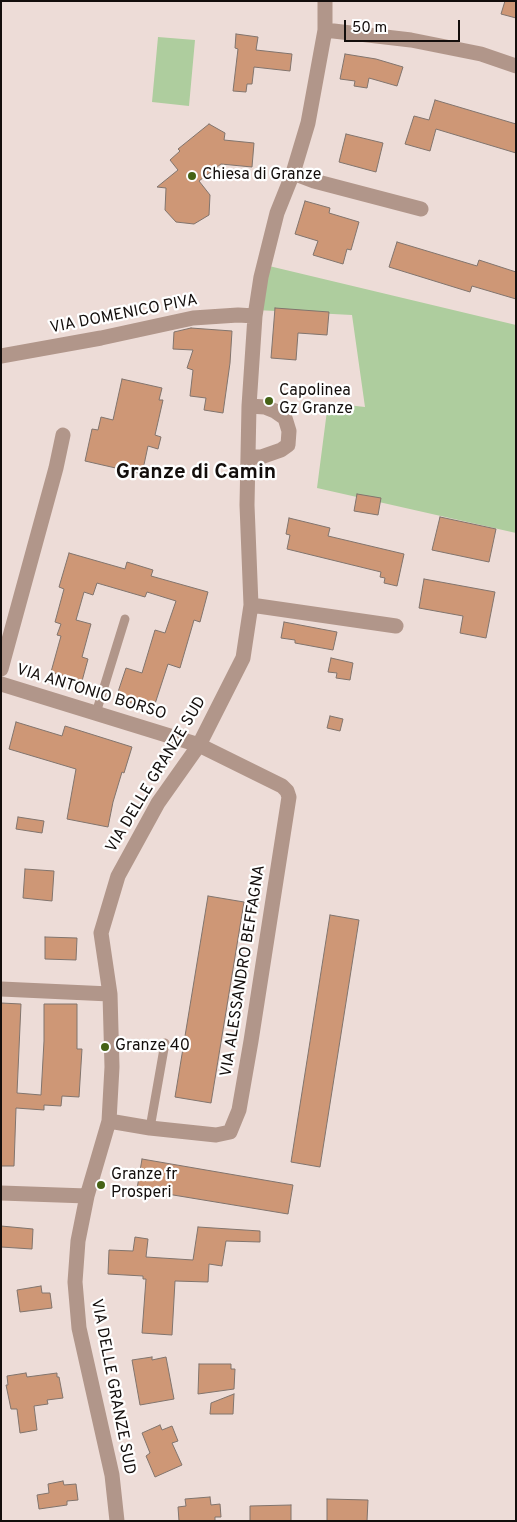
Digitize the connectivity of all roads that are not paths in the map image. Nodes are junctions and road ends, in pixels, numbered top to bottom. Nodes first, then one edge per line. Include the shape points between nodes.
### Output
1 (325, 1) edge
2 (325, 30) junction
3 (516, 66) edge
4 (292, 173) junction
5 (421, 209) dead end
6 (255, 316) junction
7 (1, 356) edge
8 (250, 406) junction
9 (63, 435) dead end
10 (249, 457) junction
11 (251, 605) junction
12 (125, 619) dead end
13 (396, 626) dead end
14 (1, 670) edge
15 (1, 684) edge
16 (96, 713) junction
17 (199, 745) junction
18 (1, 989) edge
19 (110, 994) junction
20 (165, 1043) dead end
21 (109, 1121) junction
22 (150, 1128) junction
23 (1, 1193) edge
24 (87, 1196) junction
25 (117, 1521) edge

1 - 2 street, VIA DELLE GRANZE SUD
2 - 3 street via 411,40 481,54
2 - 4 street, VIA DELLE GRANZE SUD via 308,123
4 - 5 street
4 - 6 street, VIA DELLE GRANZE SUD via 277,213
6 - 7 street, VIA DOMENICO PIVA via 193,318
6 - 8 street, VIA DELLE GRANZE SUD
8 - 10 street, VIA DELLE GRANZE SUD
8 - 10 street via 265,407 285,418 288,444 261,457
9 - 14 street, VIA ANTONIO BORSO
10 - 11 street, VIA DELLE GRANZE SUD via 247,505
11 - 13 street
11 - 17 street, VIA DELLE GRANZE SUD via 244,658
12 - 16 lane
15 - 16 street, VIA ANTONIO BORSO
16 - 17 street, VIA ANTONIO BORSO
17 - 19 street, VIA DELLE GRANZE SUD via 158,803 118,876 101,932
17 - 22 street, VIA ALESSANDRO BEFFAGNA via 282,786 289,797 252,1041 239,1110 230,1132 216,1135
18 - 19 street
19 - 21 street, VIA DELLE GRANZE SUD via 112,1067
20 - 22 lane
21 - 22 street, VIA ALESSANDRO BEFFAGNA
21 - 24 street, VIA DELLE GRANZE SUD
23 - 24 street
24 - 25 street, VIA DELLE GRANZE SUD via 74,1282 79,1328 112,1475

